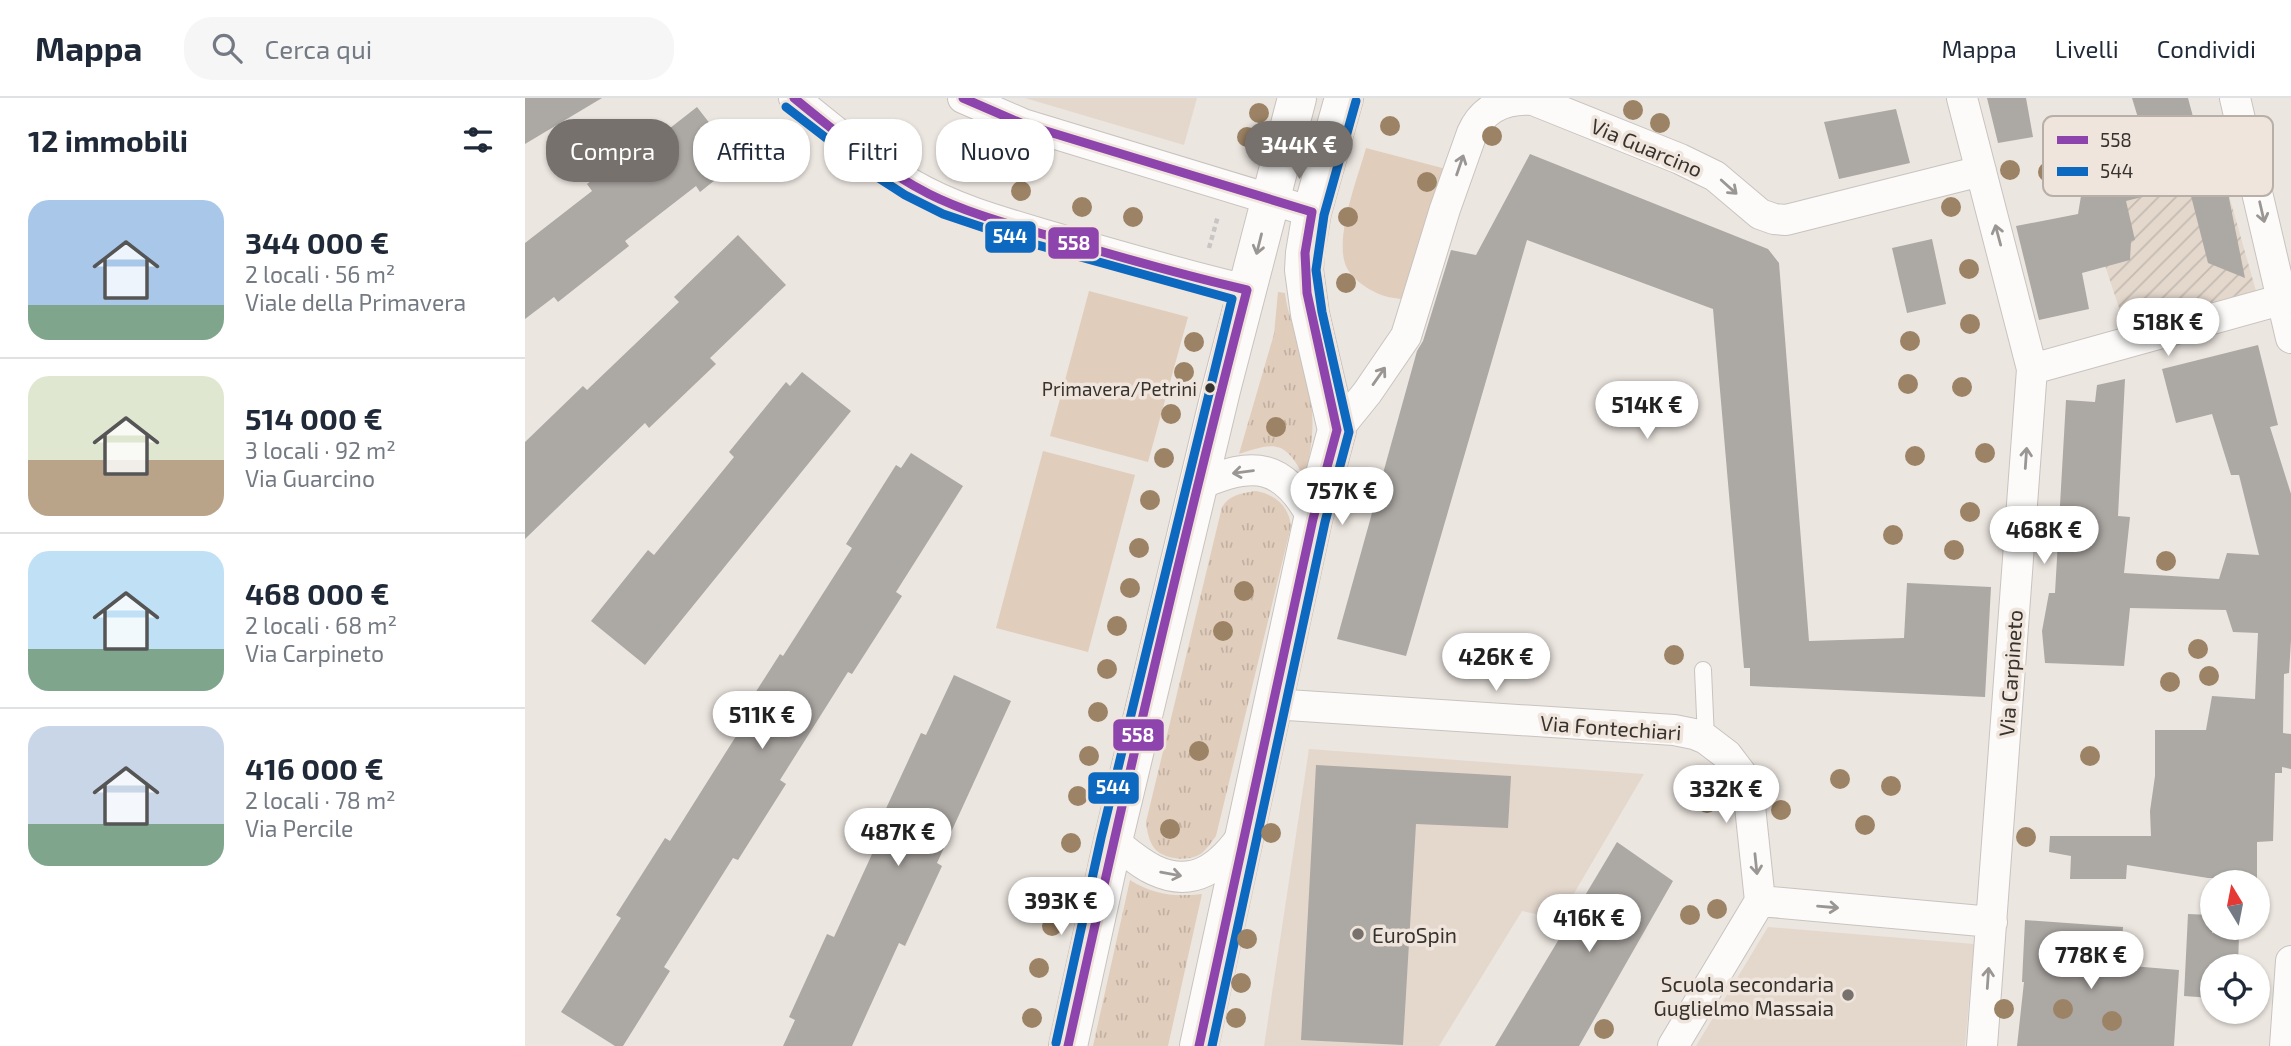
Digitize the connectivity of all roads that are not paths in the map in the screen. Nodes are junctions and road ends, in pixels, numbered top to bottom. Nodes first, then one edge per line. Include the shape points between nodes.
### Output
1 (794, 98) edge
2 (963, 98) edge
3 (1297, 98) edge
4 (1344, 98) edge
5 (1962, 98) edge
6 (2235, 98) edge
7 (2240, 116) edge
8 (1981, 171) junction
9 (2260, 196) edge
10 (1270, 199) junction
11 (1312, 212) junction
12 (1247, 290) junction
13 (2287, 298) edge
14 (2291, 338) edge
15 (2032, 369) junction
16 (1337, 430) junction
17 (1199, 485) junction
18 (1313, 519) junction
19 (1703, 670) dead end
20 (1272, 704) junction
21 (1706, 740) junction
22 (1246, 831) junction
23 (1113, 841) junction
24 (1760, 901) junction
25 (1992, 922) junction
26 (2291, 961) edge
27 (1068, 1046) edge
28 (1199, 1046) edge
29 (1673, 1046) edge
30 (1982, 1046) edge
31 (2285, 1046) edge

1 - 12 street via 871,159 956,207
2 - 10 street via 1023,124
3 - 10 main road
4 - 11 main road
5 - 8 street, Via Carpineto
6 -> 7 street
15 -> 8 street, Via Carpineto
16 -> 8 street, Via Guarcino via 1406,336 1472,133 1477,121 1496,105 1533,100 1680,159 1715,176 1752,208 1774,219 1786,220
9 -> 13 street
10 - 11 street
10 -> 12 main road
11 - 16 main road via 1305,253 1307,293
12 - 17 main road
13 - 14 street
13 - 15 street
25 -> 15 street, Via Carpineto
16 - 18 main road
18 -> 17 street via 1295,489 1267,472 1234,472
17 - 23 main road
18 - 20 main road
19 - 21 lane
20 - 21 street, Via Fontechiari via 1674,730
20 - 22 main road
21 -> 24 street, Via Fontechiari via 1727,755 1743,776
23 -> 22 street via 1154,870 1184,876 1220,864
22 - 28 main road
23 - 27 main road
24 -> 25 street
24 - 29 street
30 -> 25 street, Via Carpineto
26 - 31 street

